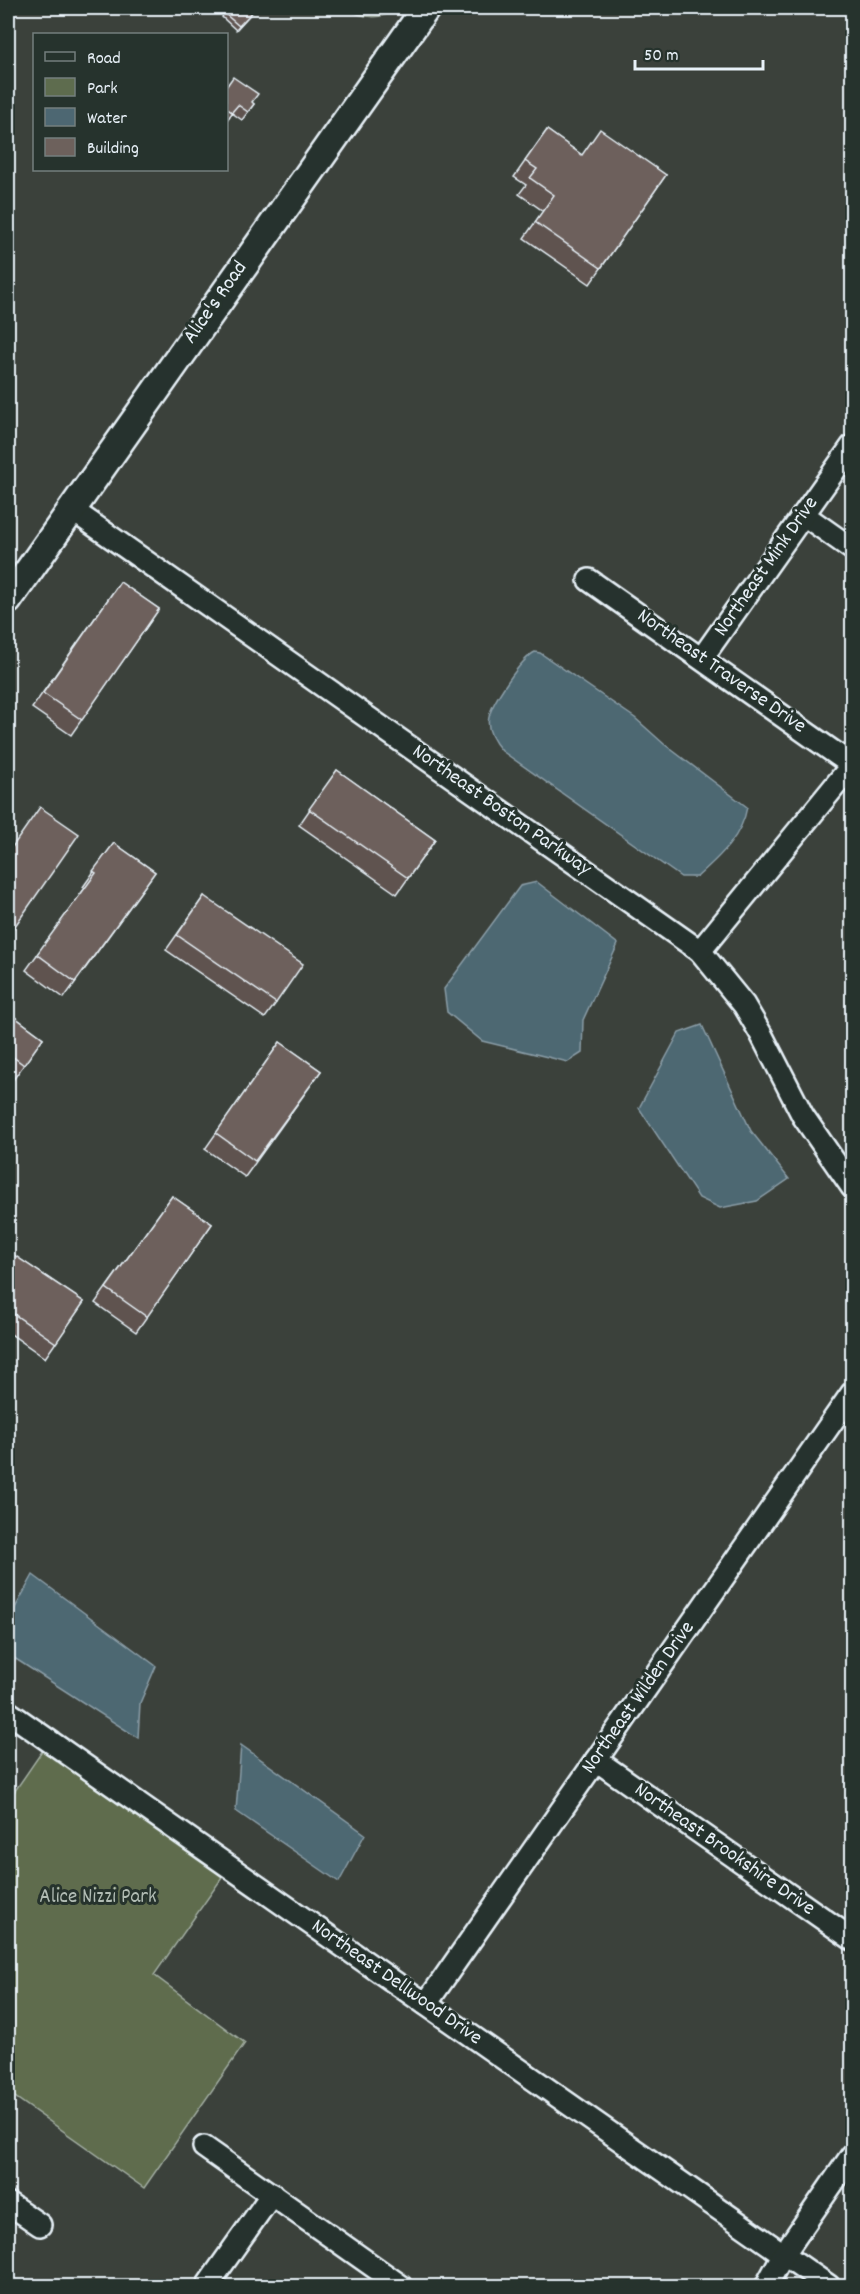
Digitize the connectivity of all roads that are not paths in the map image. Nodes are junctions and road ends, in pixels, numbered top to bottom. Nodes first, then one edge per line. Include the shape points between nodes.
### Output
1 (426, 8) edge
2 (852, 446) edge
3 (71, 509) junction
4 (804, 515) junction
5 (852, 549) edge
6 (589, 580) dead end
7 (8, 600) edge
8 (702, 658) junction
9 (852, 765) edge
10 (700, 951) junction
11 (852, 1187) edge
12 (852, 1393) edge
13 (8, 1712) edge
14 (596, 1760) junction
15 (852, 1939) edge
16 (426, 2004) junction
17 (204, 2146) dead end
18 (852, 2155) edge
19 (272, 2194) junction
20 (8, 2203) edge
21 (40, 2225) dead end
22 (783, 2255) junction
23 (207, 2286) edge
24 (401, 2286) edge
25 (766, 2286) edge
26 (829, 2286) edge

1 - 3 main road, Alice's Road
2 - 4 street, Northeast Mink Drive
3 - 7 main road, Alice's Road
3 - 10 street, Northeast Boston Parkway
4 - 5 street
4 - 8 street, Northeast Mink Drive
6 - 8 street, Northeast Traverse Drive
8 - 9 street, Northeast Traverse Drive
9 - 10 street
10 - 11 street, Northeast Boston Parkway via 744,1005 803,1116
12 - 14 street, Northeast Wilden Drive
13 - 16 street, Northeast Dellwood Drive
14 - 15 street, Northeast Brookshire Drive
14 - 16 street, Northeast Wilden Drive
16 - 22 street, Northeast Dellwood Drive
17 - 19 street
18 - 22 street
19 - 23 street
19 - 24 street
20 - 21 street
22 - 25 street
22 - 26 street, Northeast Dellwood Drive

